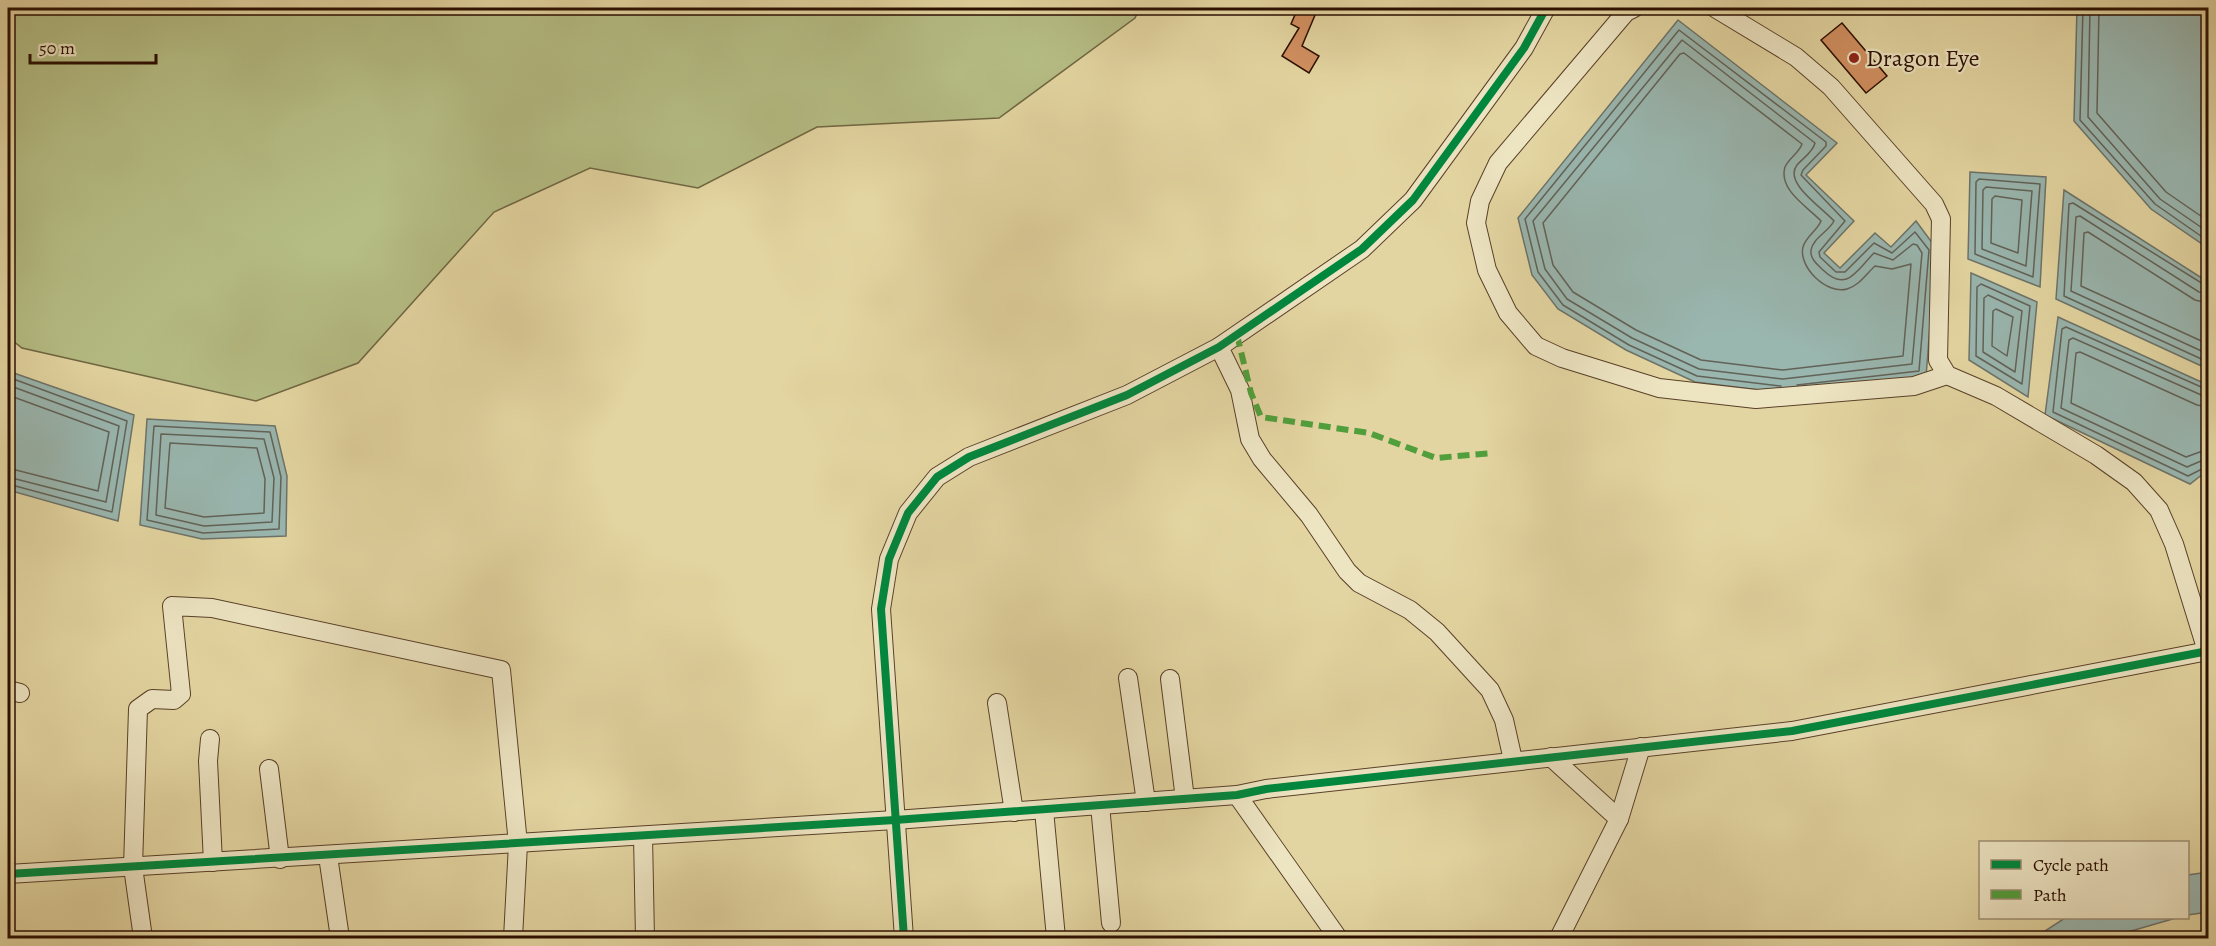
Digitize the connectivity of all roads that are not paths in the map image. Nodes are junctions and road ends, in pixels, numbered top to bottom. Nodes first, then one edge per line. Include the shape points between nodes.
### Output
1 (1546, 8) edge
2 (1634, 8) edge
3 (1715, 8) edge
4 (1219, 347) junction
5 (1947, 375) junction
6 (2208, 651) edge
7 (1128, 678) dead end
8 (1170, 679) dead end
9 (997, 703) dead end
10 (210, 739) dead end
11 (1641, 747) junction
12 (1551, 757) junction
13 (1514, 760) junction
14 (269, 769) dead end
15 (1237, 795) junction
16 (1185, 799) junction
17 (1146, 802) junction
18 (1100, 805) junction
19 (1044, 810) junction
20 (1014, 812) junction
21 (1619, 819) junction
22 (895, 820) junction
23 (643, 836) junction
24 (518, 844) junction
25 (328, 856) junction
26 (280, 859) junction
27 (213, 862) junction
28 (133, 867) junction
29 (8, 874) edge
30 (1111, 923) dead end
31 (143, 939) edge
32 (340, 939) edge
33 (513, 939) edge
34 (645, 939) edge
35 (904, 939) edge
36 (1056, 939) edge
37 (1338, 939) edge
38 (1559, 939) edge

1 - 4 street via 1524,48 1413,200 1362,249
2 - 5 street via 1626,12 1498,163 1480,201 1476,223 1487,270 1515,321 1536,346 1659,388 1756,399 1914,387
3 - 5 street via 1796,57 1831,87 1934,204 1941,219 1938,360
4 - 13 street via 1240,390 1250,439 1262,459 1309,515 1347,571 1359,583 1410,610 1437,632 1490,690 1504,720
4 - 22 street via 1127,395 969,457 938,477 908,513 889,559 881,609
5 - 6 street via 1996,396 2134,482 2159,510 2174,543
6 - 11 street via 1792,731
7 - 17 street
8 - 16 street
9 - 20 street
10 - 27 street
11 - 12 street
11 - 21 street
12 - 13 street
12 - 21 street
13 - 15 street
14 - 26 street
15 - 16 street
15 - 37 street
16 - 17 street
17 - 18 street
18 - 19 street
18 - 30 street
19 - 20 street
19 - 36 street
20 - 22 street
21 - 38 street
22 - 23 street
22 - 35 street
23 - 24 street
23 - 34 street
24 - 25 street
24 - 28 street via 501,670 212,608 172,606 181,694 174,700 152,699 138,709
24 - 33 street
25 - 26 street
25 - 32 street
26 - 27 street
27 - 28 street
28 - 29 street
28 - 31 street

